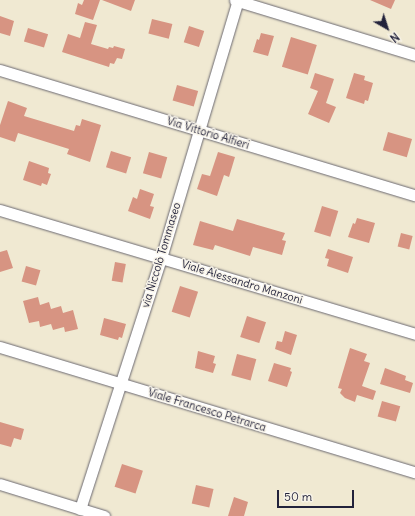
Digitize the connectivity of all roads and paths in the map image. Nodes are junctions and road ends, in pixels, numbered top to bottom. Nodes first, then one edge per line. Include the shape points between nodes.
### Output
1 (237, 0) edge
2 (415, 55) edge
3 (0, 70) edge
4 (199, 130) junction
5 (415, 195) edge
6 (0, 210) edge
7 (161, 258) junction
8 (415, 334) edge
9 (0, 347) edge
10 (121, 384) junction
11 (415, 472) edge
12 (0, 484) edge
13 (80, 509) junction
14 (104, 516) edge

1 - 2 street
1 - 4 street, via Niccolò Tommaseo
3 - 4 street, Via Vittorio Alfieri
4 - 5 street, Via Vittorio Alfieri
4 - 7 street, via Niccolò Tommaseo
6 - 7 street, Viale Alessandro Manzoni
7 - 8 street, Viale Alessandro Manzoni
7 - 10 street, via Niccolò Tommaseo
9 - 10 street, Viale Francesco Petrarca
10 - 11 street, Viale Francesco Petrarca
10 - 13 street, via Niccolò Tommaseo
12 - 13 street
13 - 14 street

